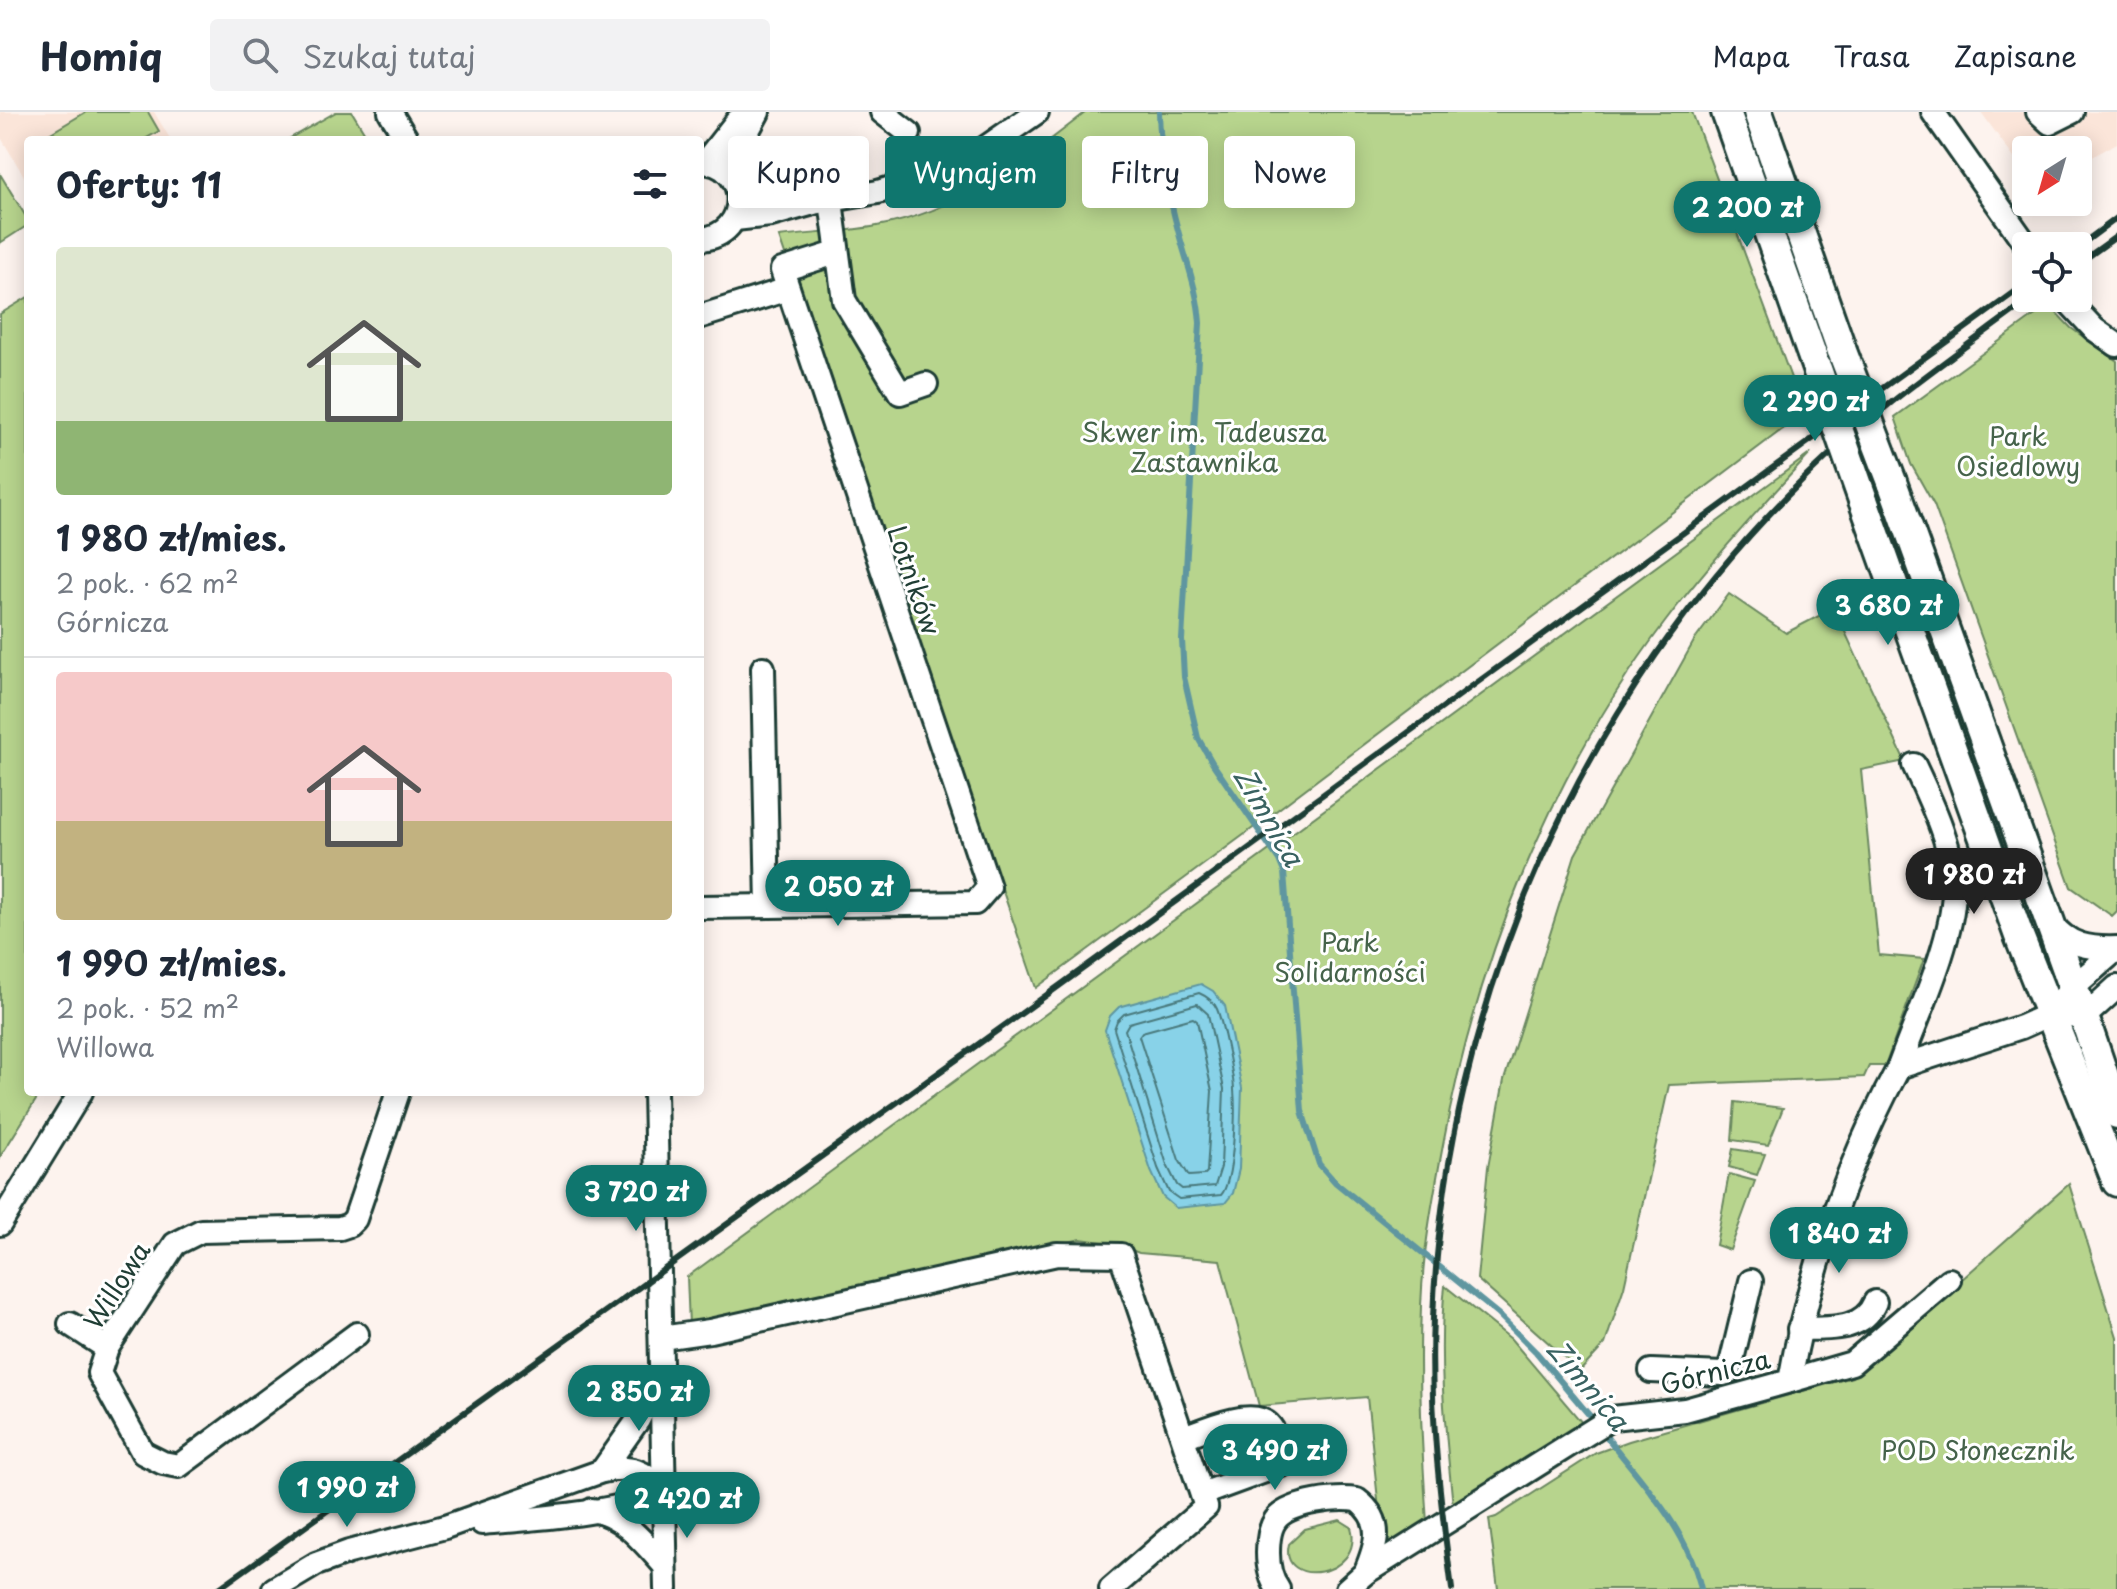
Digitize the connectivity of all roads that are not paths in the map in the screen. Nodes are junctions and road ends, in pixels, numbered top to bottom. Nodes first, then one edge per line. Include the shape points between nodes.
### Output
1 (390, 112) edge
2 (750, 112) edge
3 (758, 112) edge
4 (882, 112) edge
5 (1037, 112) edge
6 (1726, 112) edge
7 (1758, 112) edge
8 (1933, 112) edge
9 (2038, 112) edge
10 (2072, 112) edge
11 (909, 133) dead end
12 (405, 136) edge
13 (749, 136) edge
14 (704, 161) edge
15 (704, 163) edge
16 (728, 178) edge
17 (869, 194) edge
18 (738, 208) edge
19 (799, 208) edge
20 (824, 208) edge
21 (735, 219) junction
22 (2017, 232) edge
23 (704, 239) edge
24 (836, 253) junction
25 (785, 280) junction
26 (2078, 312) edge
27 (704, 315) edge
28 (2117, 345) edge
29 (926, 384) dead end
30 (763, 668) dead end
31 (1914, 765) dead end
32 (768, 906) junction
33 (704, 907) edge
34 (2048, 916) junction
35 (2117, 948) edge
36 (2073, 987) junction
37 (2117, 987) edge
38 (2048, 1015) junction
39 (2084, 1017) junction
40 (1899, 1067) junction
41 (79, 1096) edge
42 (397, 1096) edge
43 (655, 1096) edge
44 (2117, 1114) edge
45 (2117, 1182) edge
46 (0, 1224) edge
47 (1949, 1280) dead end
48 (1751, 1281) dead end
49 (1875, 1302) dead end
50 (70, 1324) dead end
51 (1799, 1329) junction
52 (357, 1334) dead end
53 (661, 1338) junction
54 (107, 1348) junction
55 (1651, 1371) dead end
56 (1691, 1373) junction
57 (662, 1374) junction
58 (1790, 1381) junction
59 (1685, 1410) junction
60 (1184, 1437) junction
61 (602, 1471) junction
62 (662, 1492) junction
63 (1202, 1494) junction
64 (591, 1510) junction
65 (445, 1527) junction
66 (665, 1566) junction
67 (1365, 1573) junction
68 (274, 1589) edge
69 (666, 1589) edge
70 (1111, 1589) edge
71 (1278, 1589) edge
72 (1347, 1589) edge

1 - 12 street
2 - 14 street
3 - 13 street
4 - 11 street
5 - 17 street via 975,155 928,177
6 - 38 main road, bridge
7 - 34 main road, bridge
8 - 22 street
9 - 10 street via 2050,123
15 - 16 street
18 - 21 street
19 - 21 street
20 - 24 street
21 - 23 street via 725,231
24 - 25 street
24 - 29 street via 844,300 900,393
25 - 27 street
25 - 32 street, Lotników via 989,887 975,903
26 - 28 street
30 - 32 street
31 - 40 street, Górnicza via 1934,810 1954,890 1949,930
32 - 33 street
34 - 35 street via 2056,930 2077,944
34 - 36 main road
35 - 36 street
36 - 38 street
36 - 39 main road
37 - 39 street
38 - 39 street
38 - 40 street
38 - 45 main road
39 - 44 main road
40 - 51 street, Górnicza via 1868,1125
41 - 46 street
42 - 54 street, Willowa via 349,1225 201,1231 175,1244
43 - 53 street
47 - 58 street via 1852,1363
48 - 56 street via 1729,1372
49 - 51 street via 1854,1324
50 - 54 street
51 - 58 street, Górnicza
52 - 54 street, Willowa via 179,1466 143,1453 99,1373
53 - 57 street
53 - 60 street via 1057,1254 1121,1255
55 - 56 street
56 - 59 street
57 - 61 street
57 - 62 street
58 - 59 street, Górnicza
59 - 67 street, Górnicza via 1612,1418
60 - 63 street
60 - 63 street via 1253,1417 1266,1422 1276,1436 1284,1464
61 - 62 street via 639,1471
61 - 65 street
62 - 64 street
62 - 66 street
63 - 70 street via 1206,1507
64 - 65 street
64 - 66 street via 624,1524
65 - 68 street via 338,1556
66 - 69 street
67 - 71 street via 1376,1538 1374,1516 1357,1500 1324,1500 1285,1512 1271,1528 1269,1569
67 - 72 street, Górnicza

